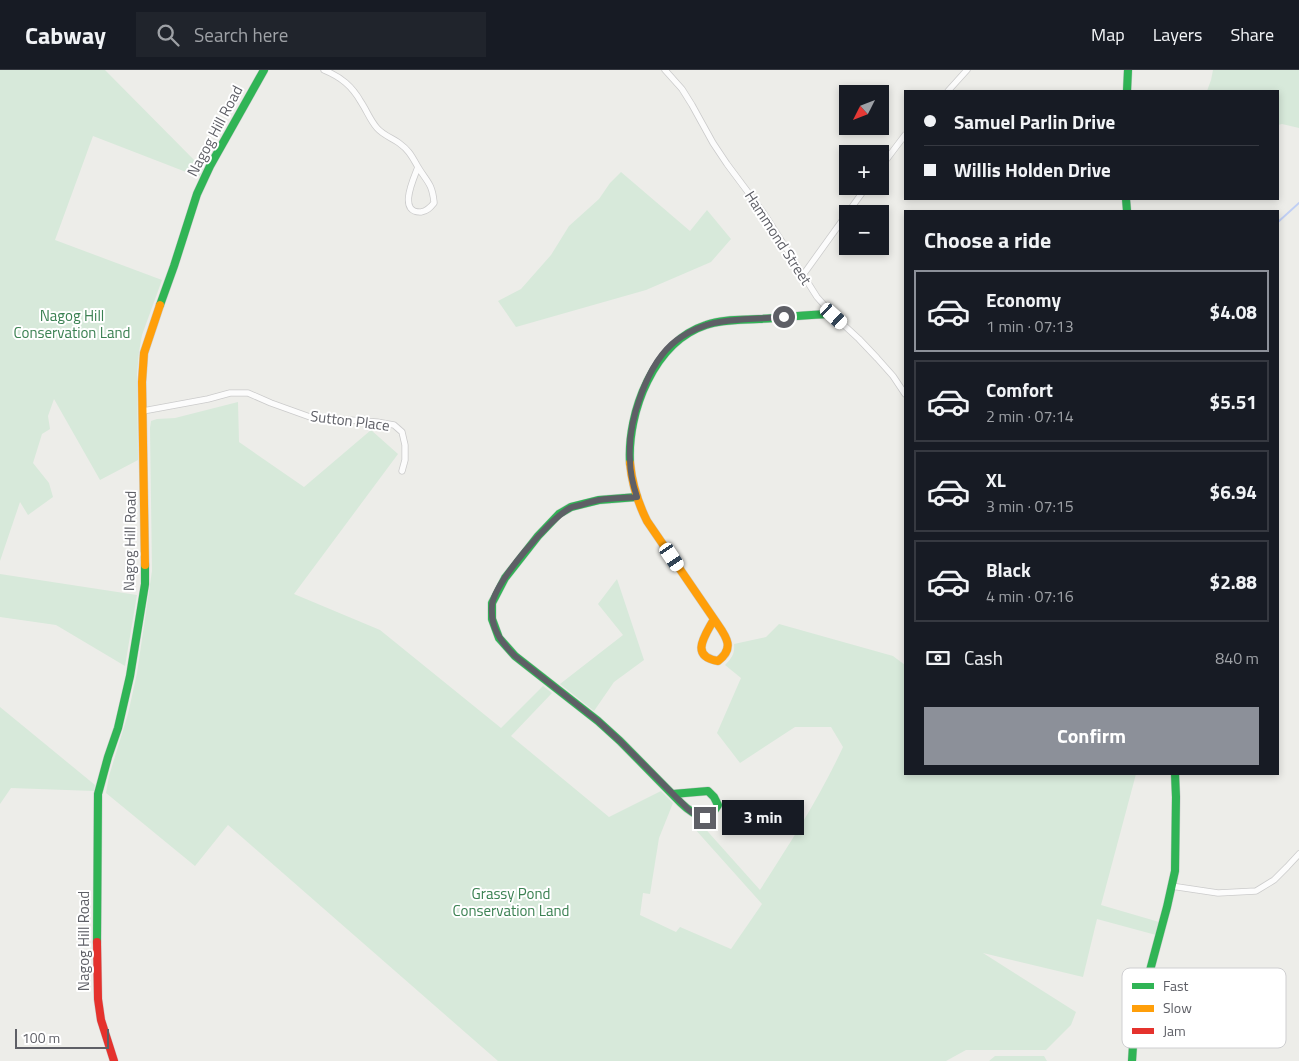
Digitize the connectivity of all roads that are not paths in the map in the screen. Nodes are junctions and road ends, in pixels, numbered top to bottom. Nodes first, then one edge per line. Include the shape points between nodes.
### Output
1 (264, 70) edge
2 (324, 70) edge
3 (665, 70) edge
4 (967, 70) edge
5 (1128, 70) edge
6 (949, 90) edge
7 (1127, 90) edge
8 (904, 136) edge
9 (889, 156) edge
10 (418, 167) junction
11 (861, 195) edge
12 (803, 275) junction
13 (832, 314) junction
14 (904, 392) edge
15 (143, 411) junction
16 (402, 471) dead end
17 (637, 497) junction
18 (714, 619) junction
19 (1175, 775) edge
20 (673, 794) junction
21 (1299, 854) edge
22 (1171, 886) junction
23 (1151, 968) edge
24 (1133, 1048) edge
25 (114, 1061) edge
26 (1132, 1061) edge

1 - 15 street, Nagog Hill Road via 210,166 198,194 144,353
2 - 10 street via 350,85 375,126 406,149
3 - 12 street, Hammond Street via 682,89 712,144 766,215
4 - 6 street
5 - 7 street
8 - 9 street
10 - 10 street via 408,202 419,212 434,204 430,184
11 - 12 street
12 - 13 street, Hammond Street
13 - 14 street, Hammond Street via 893,376
13 - 17 street via 718,322 700,327 668,349 651,372 632,424 630,459
15 - 16 street, Sutton Place via 230,393 248,393 310,417 394,425 402,432 405,445
15 - 25 street, Nagog Hill Road via 145,584 130,676 98,794 98,999
17 - 18 street via 653,530
17 - 20 street via 599,500 559,514 505,578 492,603 492,618 499,638 515,656 598,721
18 - 18 street via 729,647 718,661 705,657 701,648
19 - 22 street
20 - 20 street via 708,791 718,805 712,814 698,817
21 - 22 street via 1274,880 1256,891 1218,893
22 - 23 street
24 - 26 street

